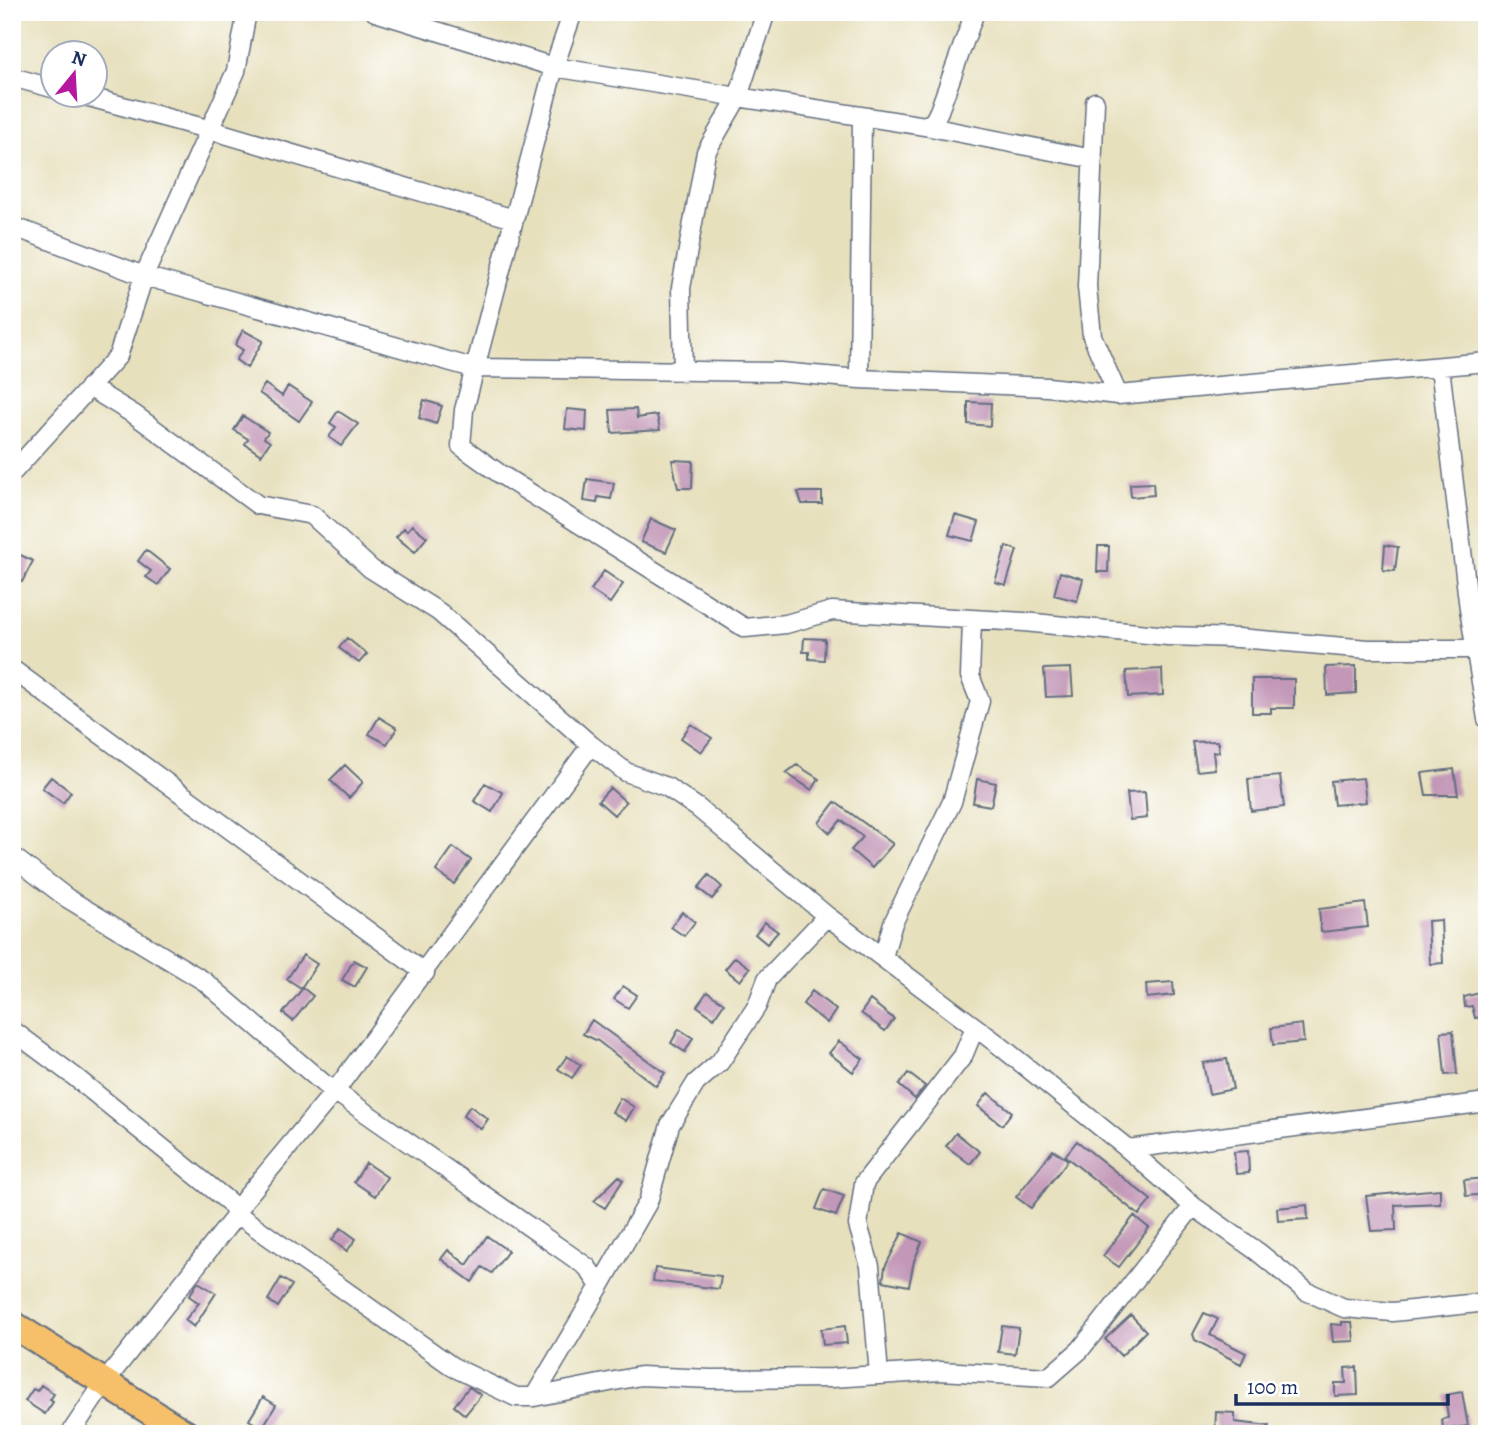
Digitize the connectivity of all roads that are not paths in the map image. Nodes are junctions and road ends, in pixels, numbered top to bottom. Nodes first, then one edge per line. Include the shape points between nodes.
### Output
1 (247, 12) edge
2 (375, 12) edge
3 (573, 12) edge
4 (766, 12) edge
5 (975, 12) edge
6 (424, 19) edge
7 (554, 67) junction
8 (12, 77) edge
9 (38, 84) edge
10 (738, 97) junction
11 (108, 102) edge
12 (1095, 102) dead end
13 (862, 117) junction
14 (926, 126) junction
15 (211, 130) junction
16 (1093, 159) junction
17 (514, 219) junction
18 (12, 226) edge
19 (144, 276) junction
20 (1487, 362) edge
21 (1440, 366) junction
22 (473, 368) junction
23 (683, 372) junction
24 (859, 379) junction
25 (89, 387) junction
26 (1118, 396) junction
27 (12, 473) edge
28 (1478, 608) edge
29 (972, 621) junction
30 (1476, 649) junction
31 (12, 669) edge
32 (1487, 719) edge
33 (591, 745) junction
34 (12, 856) edge
35 (827, 916) junction
36 (883, 957) junction
37 (425, 973) junction
38 (975, 1027) junction
39 (12, 1030) edge
40 (335, 1091) junction
41 (1487, 1102) edge
42 (1128, 1149) junction
43 (1193, 1206) junction
44 (237, 1214) junction
45 (600, 1286) junction
46 (1487, 1302) edge
47 (12, 1324) edge
48 (879, 1375) junction
49 (104, 1383) junction
50 (534, 1397) junction
51 (70, 1434) edge
52 (186, 1434) edge

1 - 15 street via 236,71
2 - 6 street
3 - 7 street
4 - 10 street
5 - 14 street via 939,111
6 - 7 street
7 - 10 street
7 - 17 street
8 - 9 street
10 - 13 street
10 - 23 street via 706,152 681,288
11 - 15 street
12 - 16 street
13 - 14 street
13 - 24 street
14 - 16 street
15 - 17 street
15 - 19 street
16 - 26 street via 1087,287 1092,336
17 - 22 street
18 - 19 street
19 - 22 street
19 - 25 street via 118,356
20 - 21 street
21 - 26 street
21 - 28 street
22 - 23 street
22 - 29 street via 461,446 745,628 786,624 832,611
23 - 24 street via 780,372
24 - 26 street via 1048,387
25 - 27 street
25 - 33 street via 258,505 312,515 371,569 439,612
28 - 30 street
29 - 30 street via 1368,649
29 - 36 street via 970,676 980,701 952,802 893,923
30 - 32 street
31 - 37 street
33 - 35 street via 626,772 667,787 698,808
33 - 37 street
34 - 40 street via 67,898 204,981
35 - 36 street
35 - 45 street via 767,979 757,1006 720,1062 696,1083 670,1125 648,1202
36 - 38 street
37 - 40 street
38 - 42 street
38 - 48 street via 963,1056 864,1183 858,1224 870,1266
39 - 44 street via 229,1202
40 - 44 street
40 - 45 street via 573,1253
41 - 42 street
42 - 43 street
43 - 46 street via 1306,1291 1344,1308 1393,1312
43 - 48 street via 1080,1350 1049,1377 940,1371
44 - 49 street
44 - 50 street via 453,1367 516,1397
45 - 50 street
47 - 49 main road
48 - 50 street via 640,1376
49 - 51 street
49 - 52 main road

